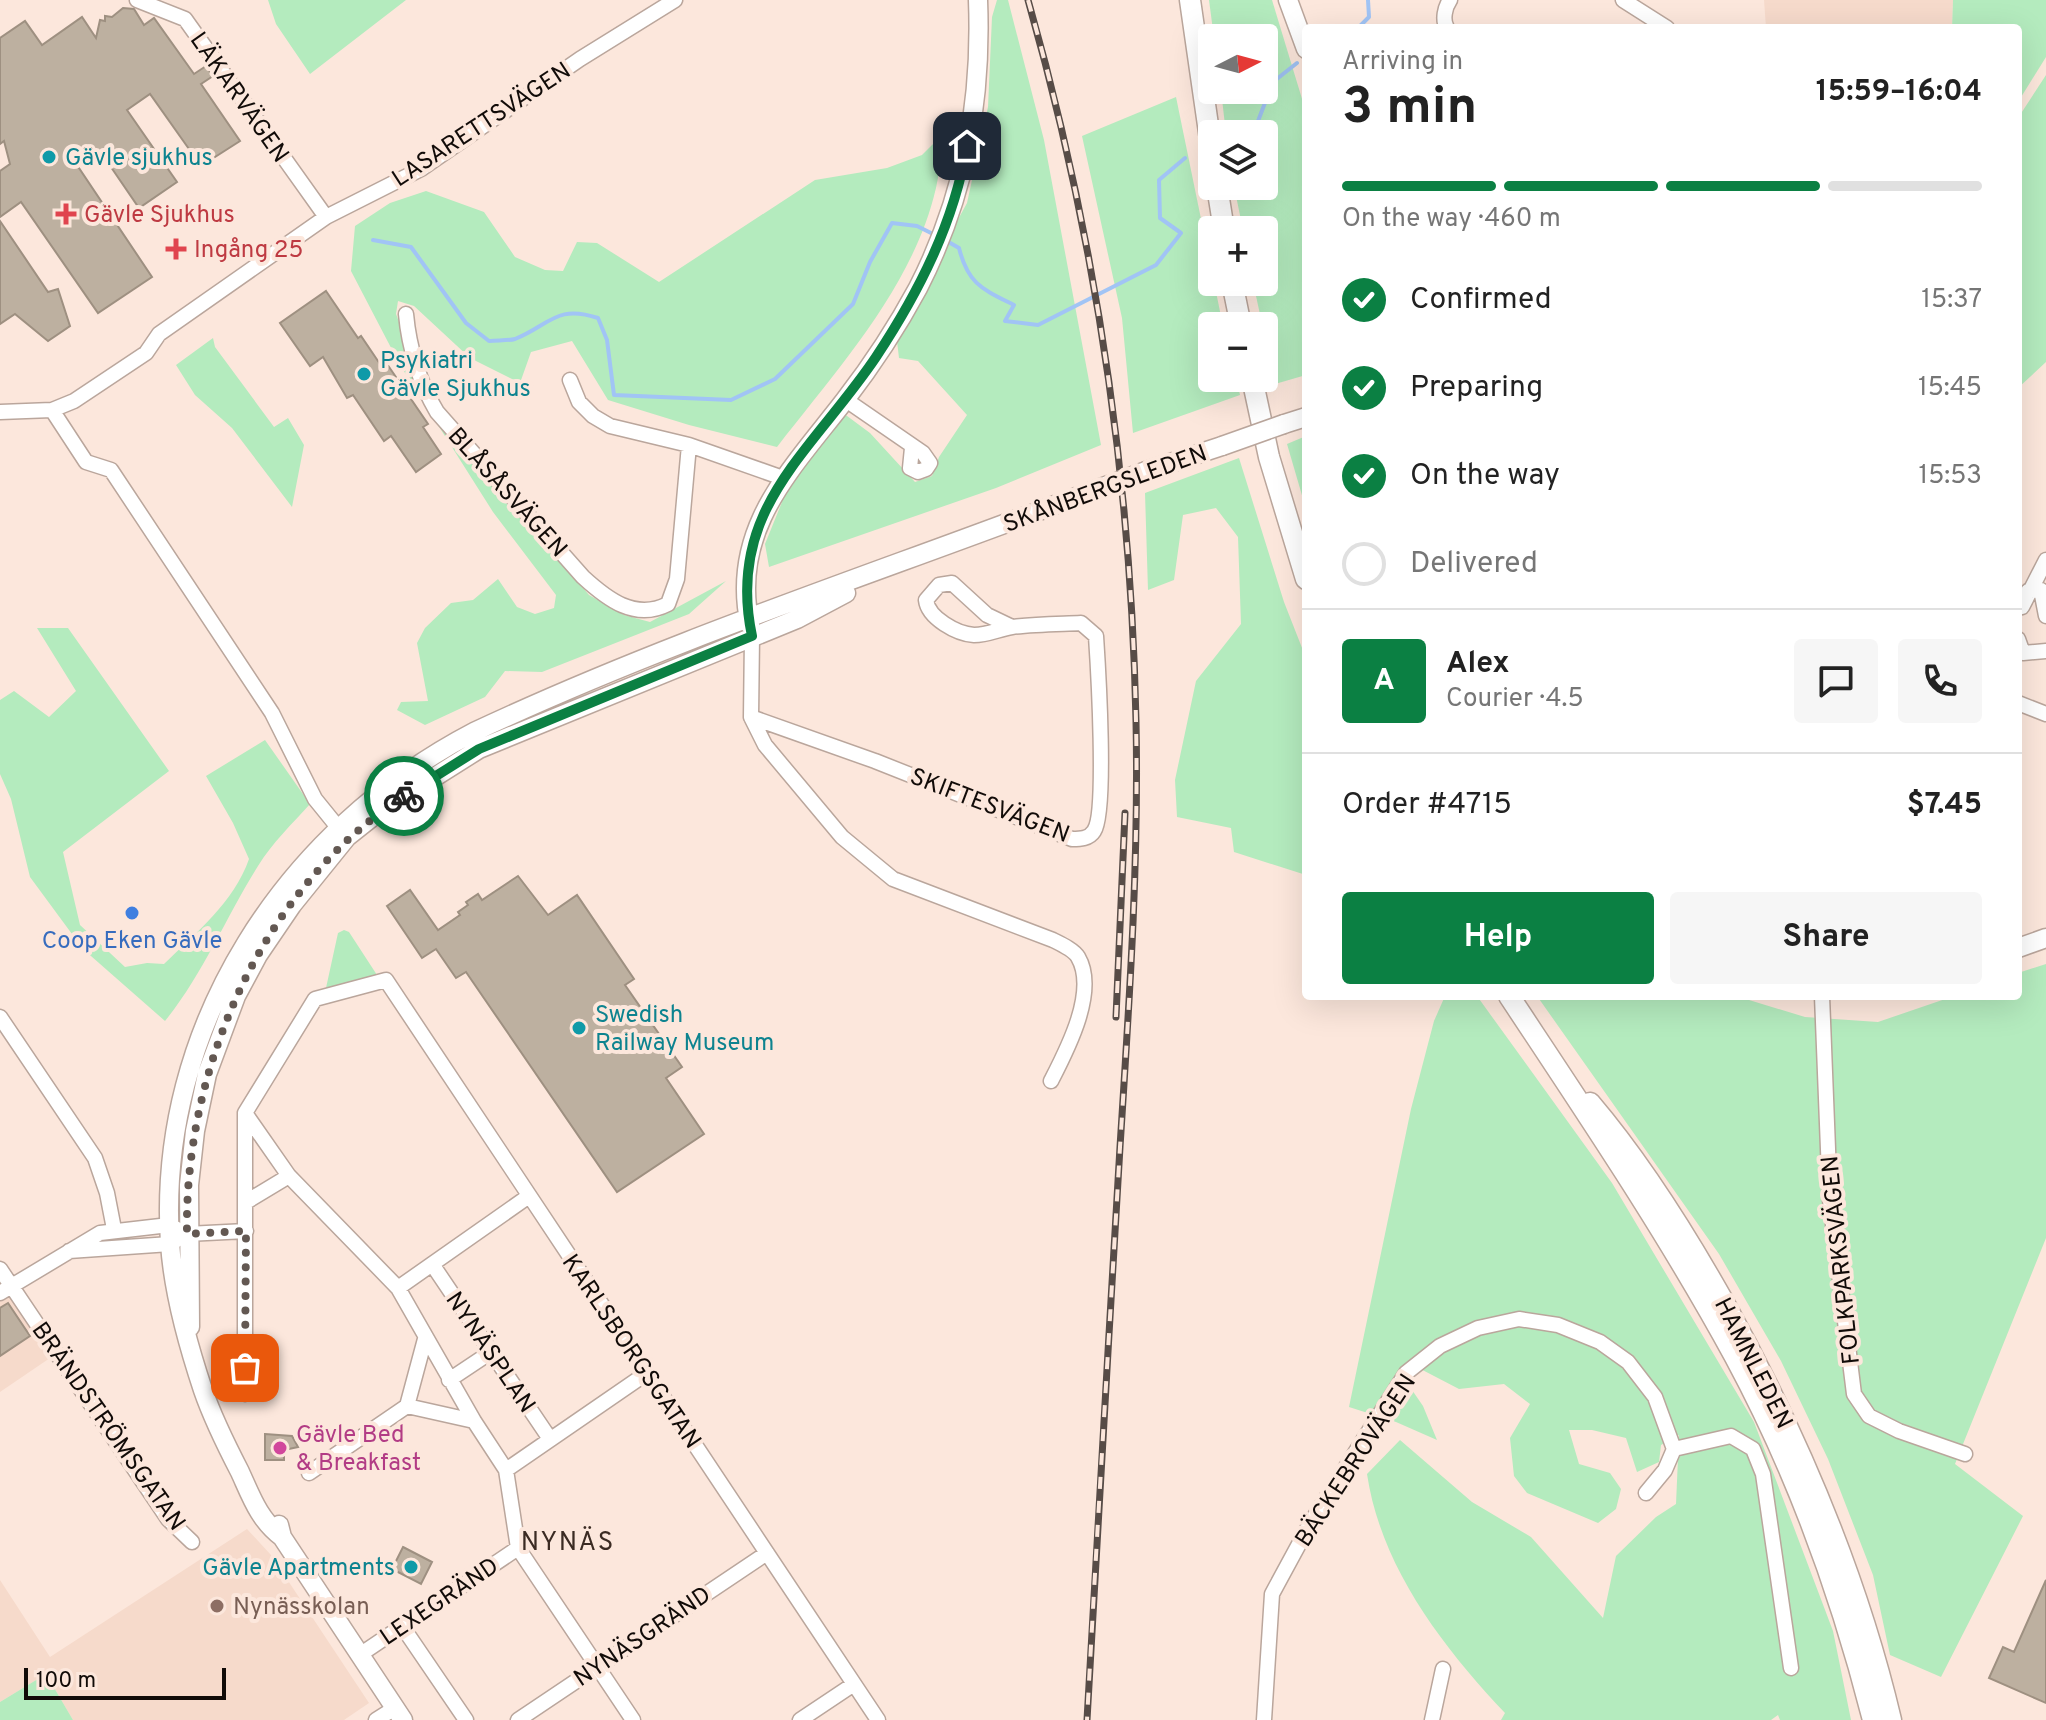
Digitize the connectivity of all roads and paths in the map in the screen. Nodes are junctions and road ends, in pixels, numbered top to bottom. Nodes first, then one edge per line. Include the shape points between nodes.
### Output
1 (137, 0) edge
2 (675, 0) edge
3 (978, 0) edge
4 (1190, 0) edge
5 (1288, 0) edge
6 (1450, 0) edge
7 (1623, 0) edge
8 (1445, 24) edge
9 (1661, 24) edge
10 (1302, 38) edge
11 (1207, 120) edge
12 (326, 217) junction
13 (406, 314) dead end
14 (570, 380) dead end
15 (1255, 392) edge
16 (846, 400) junction
17 (52, 410) junction
18 (0, 412) edge
19 (1302, 418) edge
20 (689, 445) junction
21 (912, 448) dead end
22 (783, 478) junction
23 (2046, 560) edge
24 (905, 563) junction
25 (1302, 566) edge
26 (2028, 591) junction
27 (2022, 607) edge
28 (2046, 616) edge
29 (748, 617) junction
30 (1012, 627) junction
31 (752, 636) junction
32 (2022, 650) edge
33 (2046, 651) edge
34 (2022, 705) edge
35 (2046, 714) edge
36 (751, 717) junction
37 (342, 833) junction
38 (2046, 938) edge
39 (2022, 947) edge
40 (1512, 1000) edge
41 (1822, 1000) edge
42 (0, 1017) edge
43 (1541, 1045) junction
44 (1051, 1081) dead end
45 (245, 1113) junction
46 (289, 1176) junction
47 (529, 1196) junction
48 (246, 1202) junction
49 (169, 1225) junction
50 (114, 1229) junction
51 (246, 1231) junction
52 (187, 1234) junction
53 (170, 1244) junction
54 (68, 1251) junction
55 (432, 1264) junction
56 (0, 1269) edge
57 (398, 1288) junction
58 (6, 1290) edge
59 (425, 1339) junction
60 (189, 1342) junction
61 (491, 1352) junction
62 (647, 1373) junction
63 (449, 1380) junction
64 (245, 1394) dead end
65 (407, 1406) junction
66 (474, 1421) junction
67 (550, 1439) junction
68 (1674, 1449) junction
69 (1965, 1454) dead end
70 (506, 1470) junction
71 (309, 1473) dead end
72 (1646, 1493) dead end
73 (192, 1542) dead end
74 (518, 1548) junction
75 (767, 1553) junction
76 (402, 1626) junction
77 (361, 1654) junction
78 (596, 1667) junction
79 (1791, 1668) dead end
80 (1443, 1669) dead end
81 (854, 1684) junction
82 (399, 1714) edge
83 (376, 1720) edge
84 (466, 1720) edge
85 (518, 1720) edge
86 (633, 1720) edge
87 (800, 1720) edge
88 (878, 1720) edge
89 (1264, 1720) edge
90 (1432, 1720) edge
91 (1873, 1720) edge
92 (1891, 1720) edge

1 - 12 street, LÄKARVÄGEN via 185,19
2 - 12 street, LASARETTSVÄGEN via 564,69 421,169
3 - 16 street via 979,69 960,189 933,256 895,327
4 - 11 main road
5 - 10 street
6 - 8 street
7 - 9 street
12 - 17 street, LASARETTSVÄGEN via 159,334 146,353
13 - 20 street, BLÅSÅSVÄGEN via 408,335 437,412 583,577 626,608 668,604 677,579
14 - 20 street via 579,402 610,426
15 - 25 main road
16 - 21 street
16 - 22 street
17 - 18 street, LASARETTSVÄGEN
17 - 37 street via 86,462 111,470 272,713 315,799
19 - 24 street, SKÅNBERGSLEDEN, bridge
20 - 22 street
22 - 29 street via 762,514 750,550
23 - 26 street
24 - 29 street, SKÅNBERGSLEDEN
24 - 31 street, SKÅNBERGSLEDEN via 797,619
26 - 27 street
26 - 28 street via 2041,590
29 - 31 street
29 - 37 street, SKÅNBERGSLEDEN via 432,754
30 - 30 street via 970,635 941,622 926,600 939,585 952,583 987,615
30 - 36 street, SKIFTESVÄGEN via 1081,623 1096,636 1099,819 1093,833 1082,839
31 - 36 street
31 - 37 street, SKÅNBERGSLEDEN via 479,749
32 - 33 street
34 - 35 street
36 - 44 street via 765,745 842,837 893,879 1053,940 1077,955 1084,973 1080,1012
37 - 49 street, SKÅNBERGSLEDEN via 280,891 221,988 183,1095
37 - 52 street, SKÅNBERGSLEDEN via 258,955 219,1038 195,1131
38 - 39 street
40 - 43 main road, HAMNLEDEN
41 - 69 street, FOLKPARKSVÄGEN via 1830,1200 1854,1394 1869,1416
42 - 50 street via 95,1158
43 - 91 main road, HAMNLEDEN via 1675,1252 1772,1432 1830,1573
43 - 92 main road, HAMNLEDEN via 1638,1163 1750,1349 1845,1563
45 - 46 street, NYNÄSPLAN
45 - 47 street, KARLSBORGSGATAN via 315,999 386,980
45 - 48 street
46 - 48 street
46 - 57 street, NYNÄSPLAN
47 - 55 street
47 - 62 street, KARLSBORGSGATAN
48 - 51 street
49 - 50 street
49 - 52 street
49 - 53 street, SKÅNBERGSLEDEN
50 - 54 street
51 - 52 street
51 - 64 street
52 - 53 street
52 - 60 street, SKÅNBERGSLEDEN
53 - 54 street
53 - 60 street, SKÅNBERGSLEDEN
54 - 58 street
55 - 57 street
55 - 61 street, NYNÄSPLAN
56 - 58 street, BRÄNDSTRÖMSGATAN
57 - 59 street, NYNÄSPLAN
58 - 73 street, BRÄNDSTRÖMSGATAN via 168,1519
59 - 63 street, NYNÄSPLAN
59 - 65 street, NYNÄSPLAN
60 - 77 street, SKÅNBERGSLEDEN via 211,1412 241,1476 255,1487
61 - 63 street
61 - 67 street, NYNÄSPLAN
62 - 67 street
62 - 75 street, KARLSBORGSGATAN
63 - 66 street, NYNÄSPLAN
65 - 66 street
65 - 71 street
66 - 70 street, NYNÄSPLAN
67 - 70 street
68 - 72 street
68 - 79 street via 1731,1436 1753,1449 1763,1474
68 - 89 street, BÄCKEBROVÄGEN via 1655,1397 1628,1362 1600,1342 1558,1325 1519,1319 1478,1328 1440,1346 1406,1373 1272,1594
70 - 74 street
74 - 76 street, LEXEGRÄND
74 - 78 street
75 - 78 street, NYNÄSGRÄND
75 - 81 street, KARLSBORGSGATAN
76 - 77 street, LEXEGRÄND
76 - 84 street
77 - 82 street, SKÅNBERGSLEDEN
78 - 85 street, NYNÄSGRÄND
78 - 86 street
80 - 90 street
81 - 87 street
81 - 88 street, KARLSBORGSGATAN
82 - 83 street

